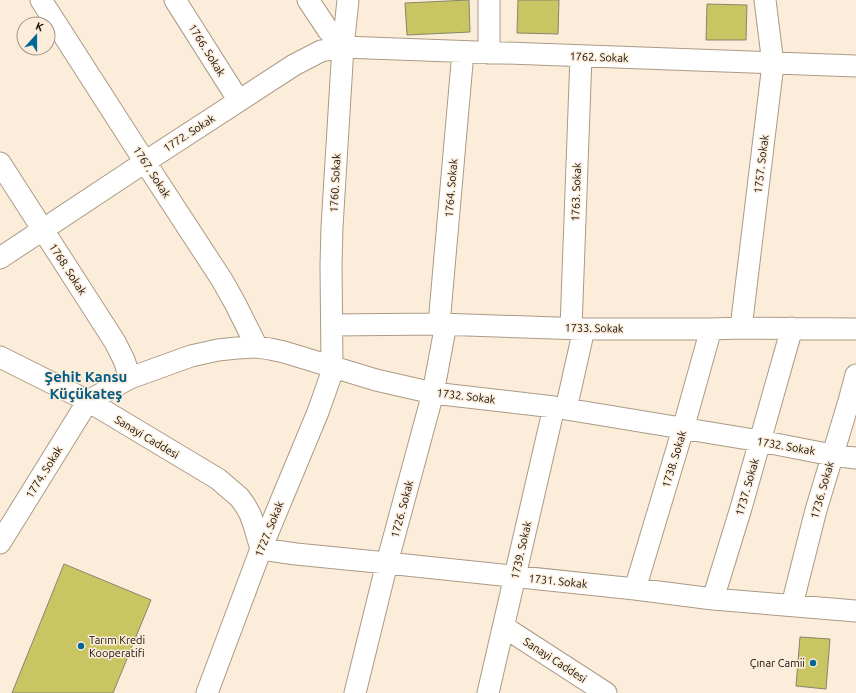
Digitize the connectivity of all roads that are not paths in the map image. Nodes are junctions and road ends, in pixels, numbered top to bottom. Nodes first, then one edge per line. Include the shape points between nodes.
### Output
1 (41, 0) edge
2 (176, 0) edge
3 (308, 0) edge
4 (348, 0) edge
5 (489, 0) edge
6 (765, 0) edge
7 (343, 47) junction
8 (463, 52) junction
9 (489, 53) junction
10 (581, 56) junction
11 (773, 64) junction
12 (856, 66) edge
13 (239, 101) junction
14 (145, 162) junction
15 (0, 163) edge
16 (43, 230) junction
17 (0, 258) edge
18 (442, 324) junction
19 (332, 325) junction
20 (741, 328) junction
21 (792, 328) junction
22 (577, 329) junction
23 (711, 329) junction
24 (856, 329) edge
25 (257, 347) junction
26 (0, 357) edge
27 (332, 366) junction
28 (856, 376) edge
29 (130, 378) junction
30 (433, 393) junction
31 (88, 401) junction
32 (560, 408) junction
33 (683, 428) junction
34 (760, 441) junction
35 (832, 455) junction
36 (856, 458) edge
37 (0, 543) edge
38 (261, 549) junction
39 (388, 563) junction
40 (515, 576) junction
41 (634, 589) junction
42 (713, 598) junction
43 (792, 605) junction
44 (856, 611) edge
45 (504, 627) junction
46 (207, 693) edge
47 (355, 693) edge
48 (488, 693) edge
49 (606, 693) edge

1 - 14 street, 1767. Sokak
2 - 13 street, 1766. Sokak
3 - 7 street
4 - 7 street, 1760. Sokak
5 - 9 street
6 - 11 street, 1757. Sokak
7 - 8 street, 1762. Sokak
7 - 13 street, 1772. Sokak via 321,51 307,57
7 - 19 street, 1760. Sokak via 332,227
8 - 9 street, 1762. Sokak
8 - 18 street, 1764. Sokak
9 - 10 street, 1762. Sokak
10 - 11 street, 1762. Sokak
10 - 22 street, 1763. Sokak
11 - 12 street, 1762. Sokak
11 - 20 street, 1757. Sokak
13 - 14 street, 1772. Sokak
14 - 16 street, 1772. Sokak
14 - 25 street, 1767. Sokak via 222,280
15 - 16 street, 1768. Sokak
16 - 17 street, 1772. Sokak
16 - 29 street, 1768. Sokak via 115,342
18 - 19 street, 1733. Sokak
18 - 22 street, 1733. Sokak
18 - 30 street, 1726. Sokak
19 - 27 street, 1760. Sokak
20 - 21 street, 1733. Sokak
20 - 23 street, 1733. Sokak
21 - 24 street, 1733. Sokak
21 - 34 street, 1737. Sokak
22 - 23 street, 1733. Sokak
22 - 32 street, 1739. Sokak
23 - 33 street, 1738. Sokak
25 - 27 street, 1732. Sokak
25 - 29 street, 1732. Sokak via 204,353
26 - 31 street, Sanayi Caddesi
27 - 30 street, 1732. Sokak via 376,380
27 - 38 street, 1727. Sokak via 318,412
28 - 35 street, 1736. Sokak
29 - 31 street, 1732. Sokak
30 - 32 street, 1732. Sokak
30 - 39 street, 1726. Sokak
31 - 37 street, 1774. Sokak
31 - 38 street, Sanayi Caddesi via 231,489 250,514
32 - 33 street, 1732. Sokak
32 - 40 street, 1739. Sokak
33 - 34 street, 1732. Sokak
33 - 41 street, 1738. Sokak
34 - 35 street, 1732. Sokak
34 - 42 street, 1737. Sokak
35 - 36 street, 1732. Sokak
35 - 43 street, 1736. Sokak
38 - 39 street, 1731. Sokak
38 - 46 street, 1727. Sokak
39 - 40 street, 1731. Sokak
39 - 47 street, 1726. Sokak
40 - 41 street, 1731. Sokak
40 - 45 street, 1739. Sokak
41 - 42 street, 1731. Sokak
42 - 43 street, 1731. Sokak
43 - 44 street, 1731. Sokak
45 - 48 street, 1739. Sokak
45 - 49 street, Sanayi Caddesi

